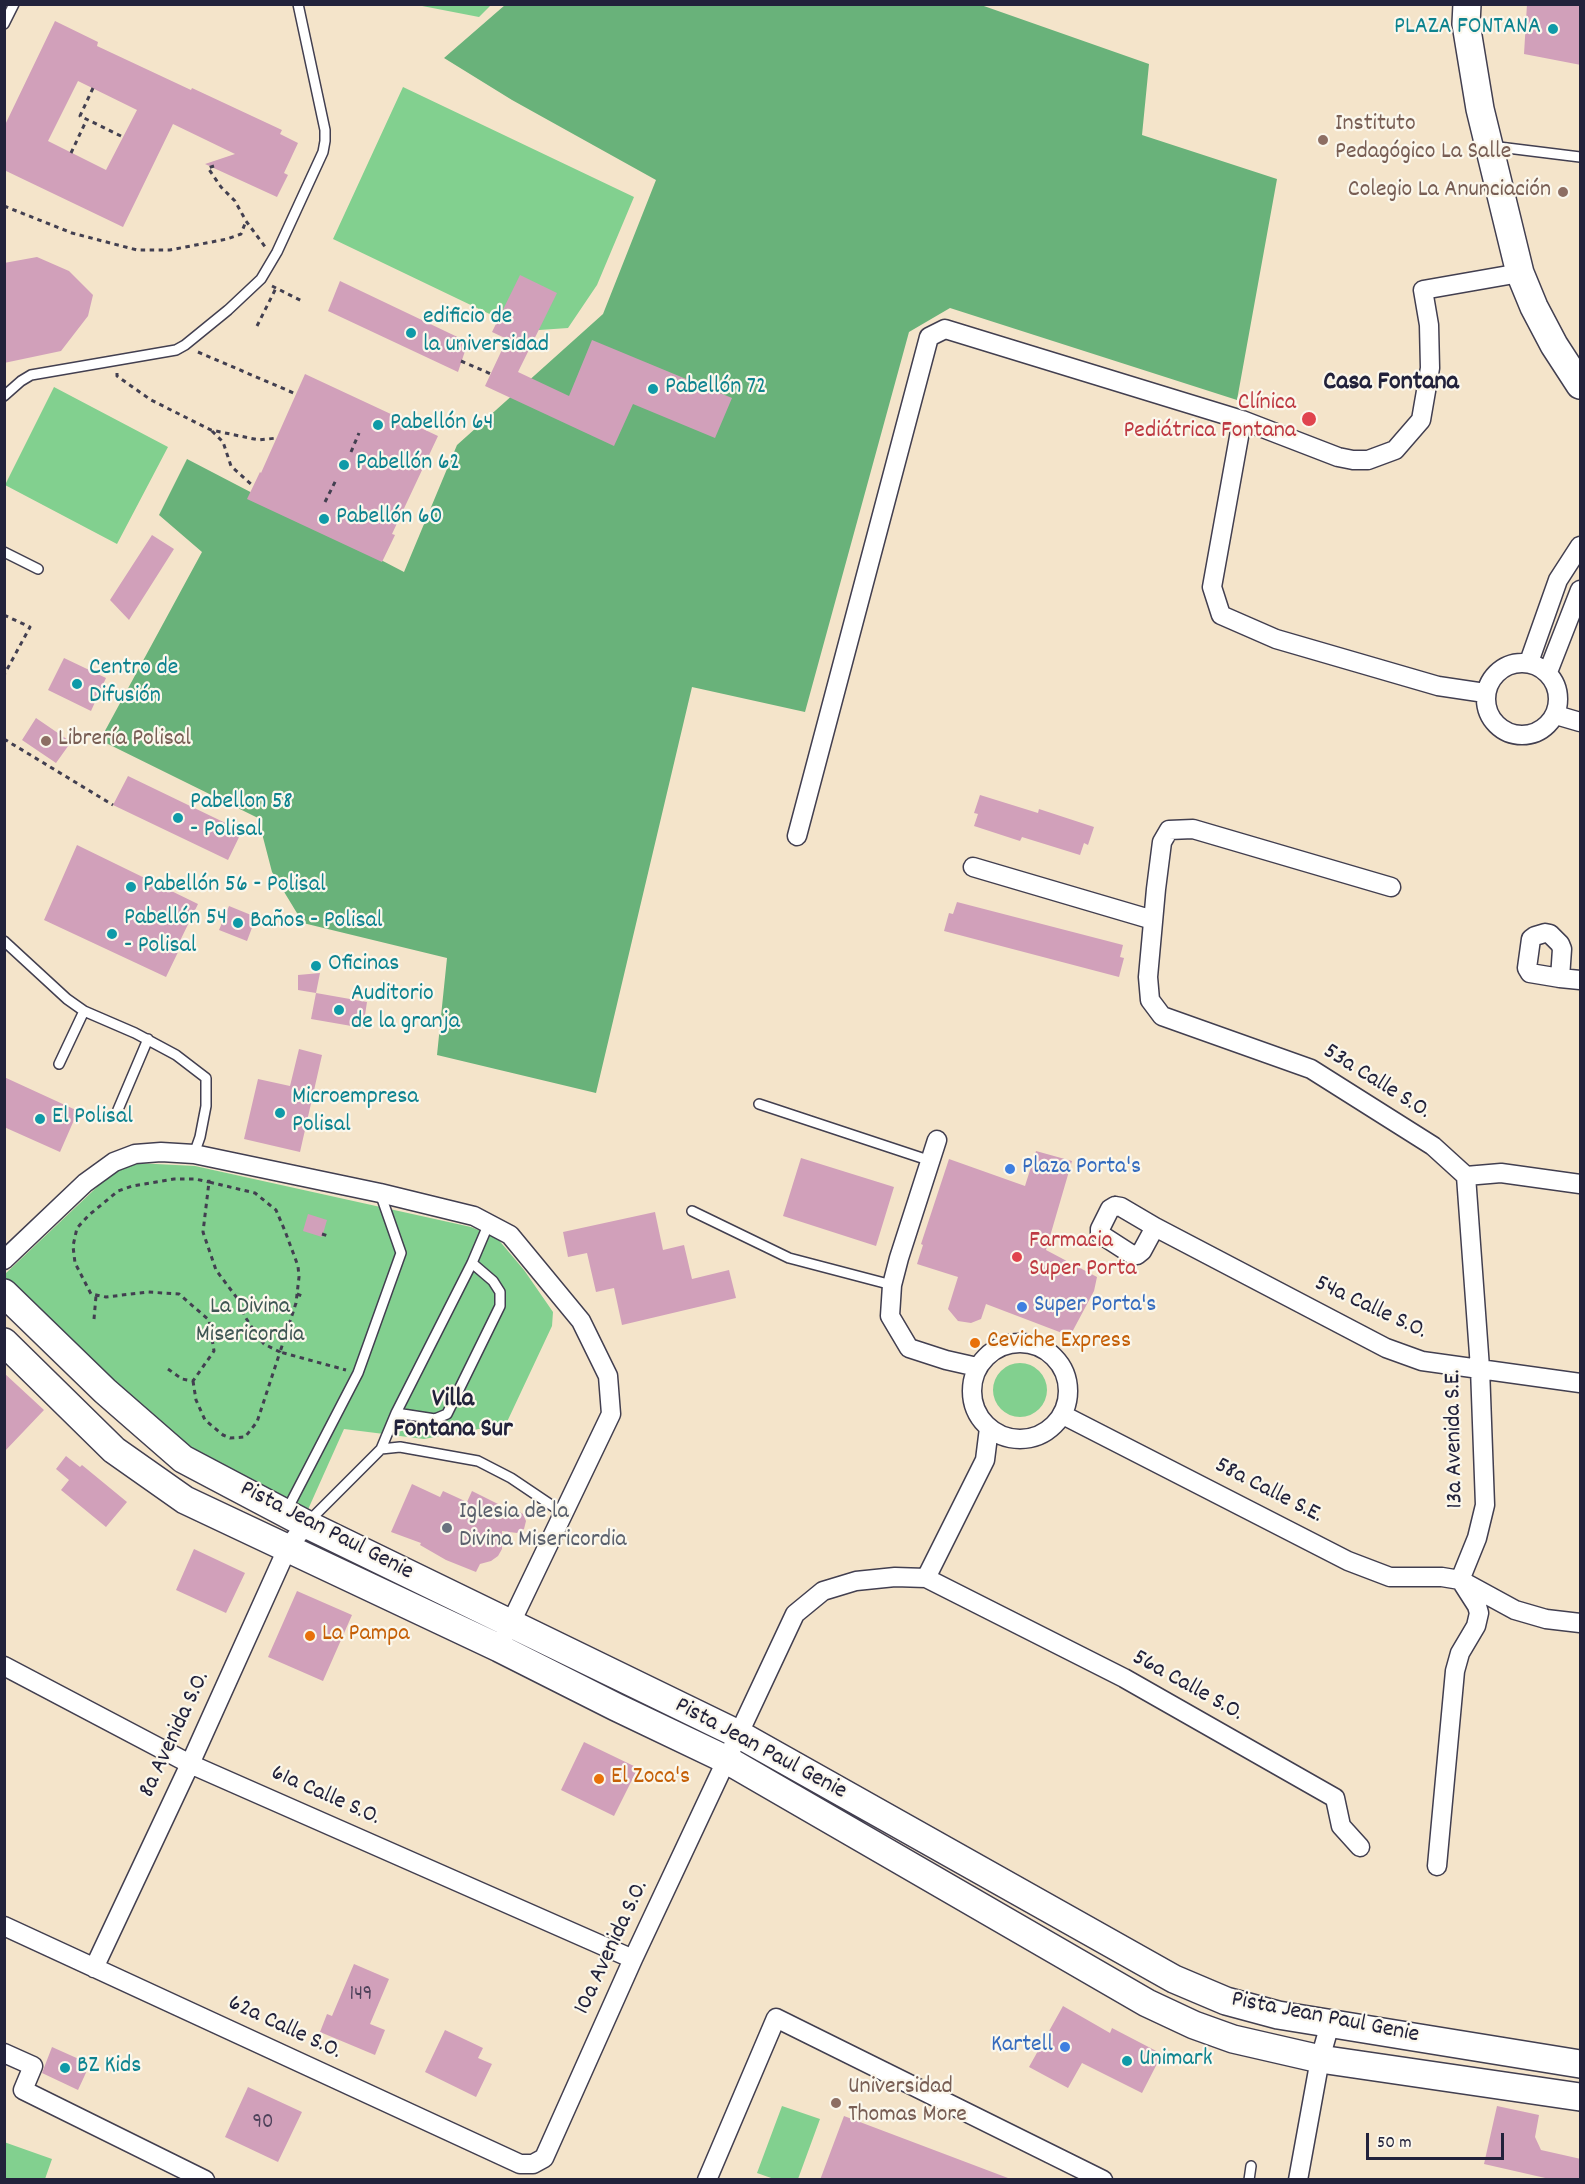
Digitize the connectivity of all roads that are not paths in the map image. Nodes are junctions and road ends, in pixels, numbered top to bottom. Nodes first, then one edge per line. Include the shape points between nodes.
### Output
1 (14, 4) edge
2 (298, 4) edge
3 (1467, 4) edge
4 (4, 24) edge
5 (1489, 145) junction
6 (1581, 157) edge
7 (1520, 273) junction
8 (1581, 385) edge
9 (4, 396) edge
10 (1242, 420) junction
11 (1581, 546) edge
12 (4, 552) edge
13 (38, 569) dead end
14 (1581, 590) edge
15 (1529, 662) junction
16 (1548, 672) junction
17 (1485, 693) junction
18 (1556, 715) junction
19 (1581, 722) edge
20 (797, 836) dead end
21 (973, 867) dead end
22 (1391, 887) dead end
23 (1153, 921) junction
24 (4, 941) edge
25 (1560, 978) dead end
26 (1581, 980) edge
27 (84, 1011) junction
28 (148, 1039) junction
29 (59, 1064) dead end
30 (759, 1104) dead end
31 (117, 1112) dead end
32 (937, 1140) dead end
33 (194, 1155) junction
34 (931, 1161) junction
35 (1466, 1176) junction
36 (1581, 1184) edge
37 (380, 1193) junction
38 (692, 1211) dead end
39 (489, 1223) junction
40 (1155, 1227) dead end
41 (4, 1260) edge
42 (472, 1263) junction
43 (892, 1285) junction
44 (4, 1293) edge
45 (4, 1342) edge
46 (977, 1367) junction
47 (1480, 1368) junction
48 (1581, 1383) edge
49 (396, 1413) junction
50 (1063, 1415) junction
51 (989, 1428) junction
52 (381, 1449) junction
53 (563, 1513) junction
54 (296, 1518) junction
55 (287, 1549) junction
56 (926, 1578) junction
57 (1460, 1580) junction
58 (1581, 1623) edge
59 (505, 1636) junction
60 (4, 1666) edge
61 (740, 1735) junction
62 (727, 1760) junction
63 (190, 1764) junction
64 (1360, 1847) dead end
65 (1437, 1866) dead end
66 (4, 1926) edge
67 (633, 1959) junction
68 (94, 1968) junction
69 (1330, 2024) junction
70 (4, 2053) edge
71 (1320, 2059) junction
72 (1581, 2064) edge
73 (1581, 2097) edge
74 (544, 2158) joint
75 (1251, 2166) dead end
76 (205, 2180) edge
77 (707, 2180) edge
78 (1103, 2180) edge
79 (1249, 2180) edge
80 (1298, 2180) edge

1 - 4 lane
2 - 9 lane via 325,141 277,252 261,279 185,345 163,353 31,375
3 - 5 main road via 1466,24
5 - 6 lane
5 - 7 main road
7 - 8 main road via 1554,345
7 - 10 street via 1423,290 1430,368 1420,420 1395,450 1368,460 1353,460
10 - 17 street via 1212,587 1221,615 1276,639 1438,686
10 - 20 street via 945,329 929,337
11 - 15 street via 1558,580
12 - 13 lane
14 - 16 street
15 - 16 street
15 - 17 street via 1501,668 1490,679
16 - 18 street via 1557,688
17 - 18 street via 1491,719 1509,733 1521,736 1545,728
18 - 19 street
21 - 23 street
22 - 23 street via 1193,828 1168,830 1162,842
23 - 35 street, 53a Calle S.O. via 1150,1000 1162,1016 1311,1069 1433,1146
24 - 27 lane
25 - 26 street
27 - 28 lane
27 - 29 lane
28 - 31 lane
28 - 33 lane via 206,1078 206,1106
30 - 34 lane
32 - 34 street
33 - 37 street
33 - 41 street via 135,1154 114,1162 85,1183
34 - 43 street
35 - 36 street via 1501,1173
35 - 47 street, 13a Avenida S.E.
37 - 39 street
37 - 54 lane via 401,1253 358,1373
38 - 43 lane via 789,1258
39 - 42 lane
39 - 53 street via 510,1235 581,1321 608,1376 611,1414
40 - 47 street, 54a Calle S.O. via 1386,1348 1422,1361
42 - 49 lane
42 - 49 lane via 493,1281 500,1292 501,1306 447,1414 435,1419
43 - 46 street via 890,1316 909,1348
44 - 54 main road, Pista Jean Paul Genie via 105,1391 183,1459
45 - 55 main road, Pista Jean Paul Genie via 114,1450 185,1500
46 - 50 street via 1003,1345 1019,1342 1051,1353 1068,1382
46 - 51 street via 972,1400
47 - 48 street, 54a Calle S.O.
47 - 57 street, 13a Avenida S.E. via 1485,1505
49 - 52 lane
50 - 51 street via 1038,1436 1021,1439 1004,1437
50 - 57 street, 58a Calle S.E. via 1348,1561 1390,1576
51 - 56 street via 985,1460
52 - 53 lane via 400,1447 478,1461 512,1478
52 - 54 lane via 319,1513
53 - 59 street
54 - 55 street, 8a Avenida S.O.
54 - 59 main road, Pista Jean Paul Genie
55 - 59 main road, Pista Jean Paul Genie
55 - 63 street, 8a Avenida S.O.
56 - 61 street, 10a Avenida S.O. via 856,1581 823,1591 795,1614
56 - 64 street, 56a Calle S.O. via 1124,1678 1335,1798 1341,1826
57 - 58 street via 1515,1610
57 - 65 street via 1479,1613 1455,1671
59 - 61 main road, Pista Jean Paul Genie
59 - 62 main road, Pista Jean Paul Genie via 616,1707
60 - 63 street, 61a Calle S.O.
61 - 62 street, 10a Avenida S.O.
61 - 69 main road, Pista Jean Paul Genie via 1174,1979 1226,2001
62 - 67 street, 10a Avenida S.O.
62 - 71 main road, Pista Jean Paul Genie via 1147,2003 1233,2039
63 - 67 street, 61a Calle S.O.
63 - 68 street, 8a Avenida S.O.
66 - 68 street, 62a Calle S.O.
67 - 74 street, 10a Avenida S.O.
68 - 74 street, 62a Calle S.O. via 520,2164 533,2164
69 - 71 street
69 - 72 main road, Pista Jean Paul Genie
70 - 76 street via 33,2066 23,2090
71 - 73 main road, Pista Jean Paul Genie
71 - 80 street
75 - 79 lane
77 - 78 street via 776,2018

